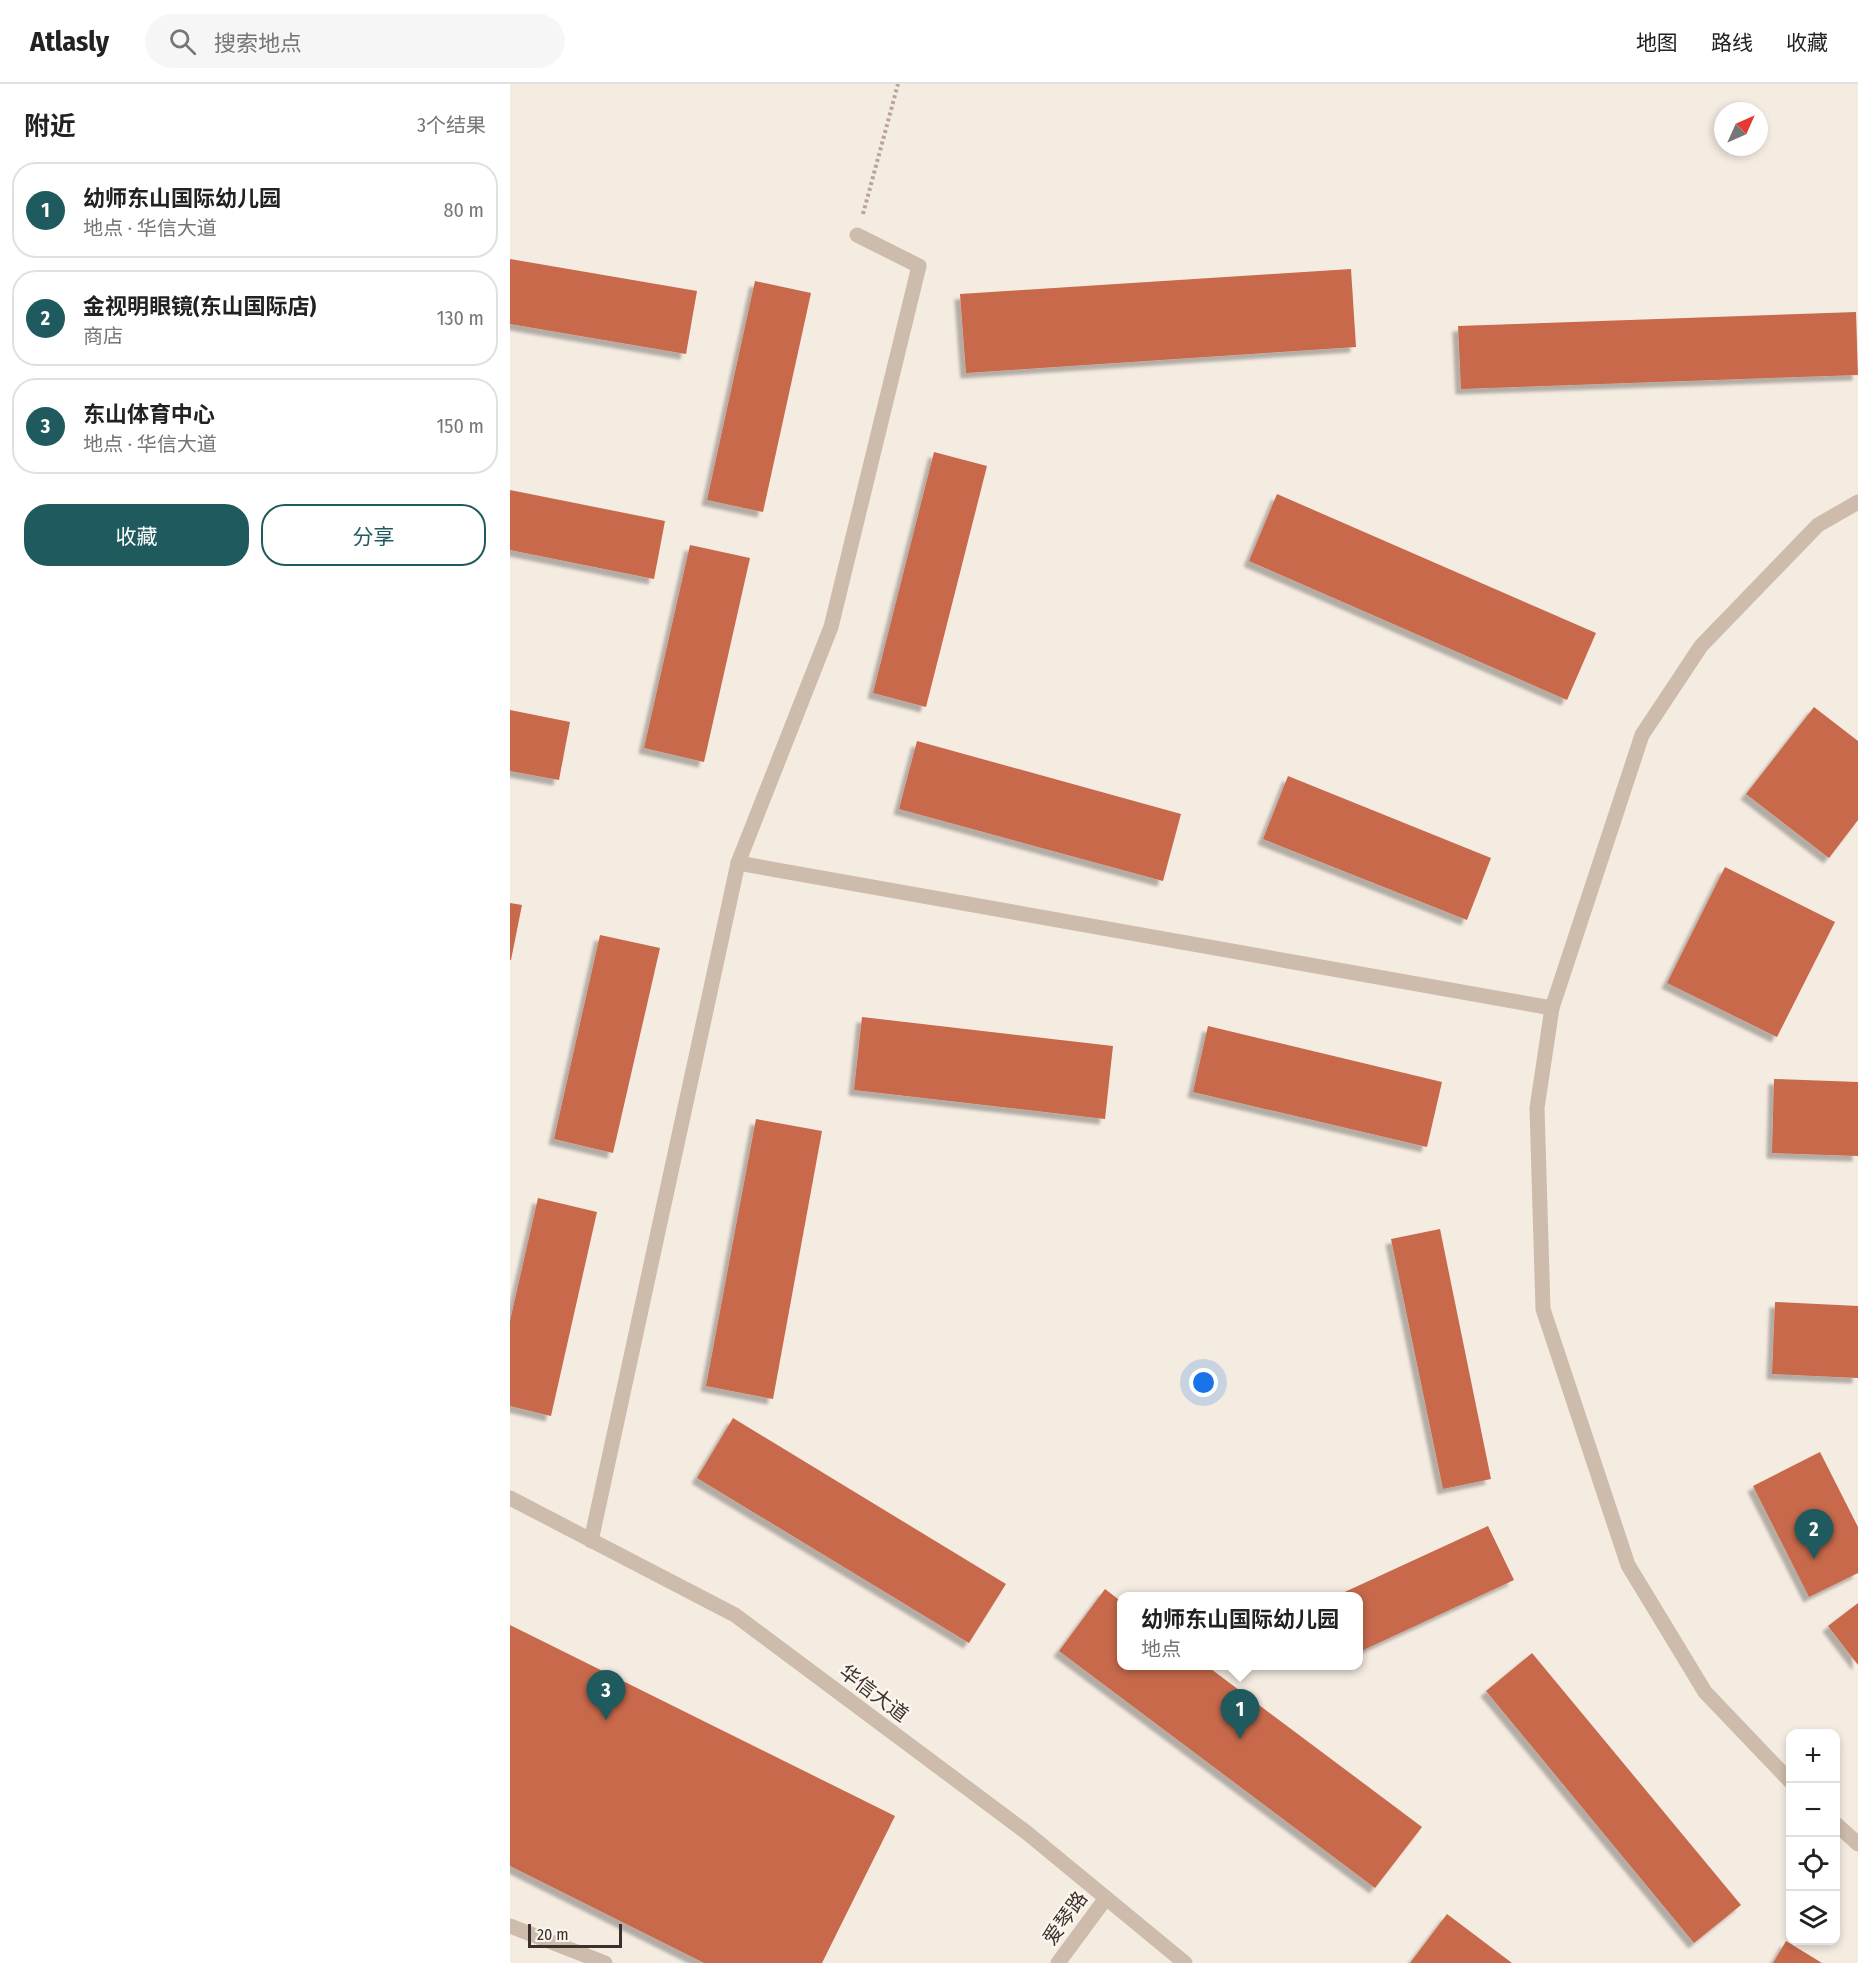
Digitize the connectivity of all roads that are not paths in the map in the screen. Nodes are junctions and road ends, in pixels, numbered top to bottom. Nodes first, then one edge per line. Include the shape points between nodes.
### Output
1 (857, 235) road end
2 (1858, 502) edge
3 (738, 863) junction
4 (1552, 1008) junction
5 (510, 1498) edge
6 (591, 1541) junction
7 (1786, 1776) edge
8 (1840, 1828) edge
9 (1858, 1844) edge
10 (1106, 1898) junction
11 (510, 1926) edge
12 (605, 1963) edge
13 (1058, 1963) edge
14 (1185, 1963) edge

1 - 3 street via 919,266 831,627
2 - 4 street via 1818,525 1701,646 1642,735
3 - 4 street
3 - 6 street
4 - 7 street via 1537,1108 1543,1309 1628,1565 1705,1692
5 - 6 street, 华信大道
6 - 10 street, 华信大道 via 735,1616 1026,1832
8 - 9 street
10 - 13 street, 爱琴路
10 - 14 street, 华信大道
11 - 12 street

